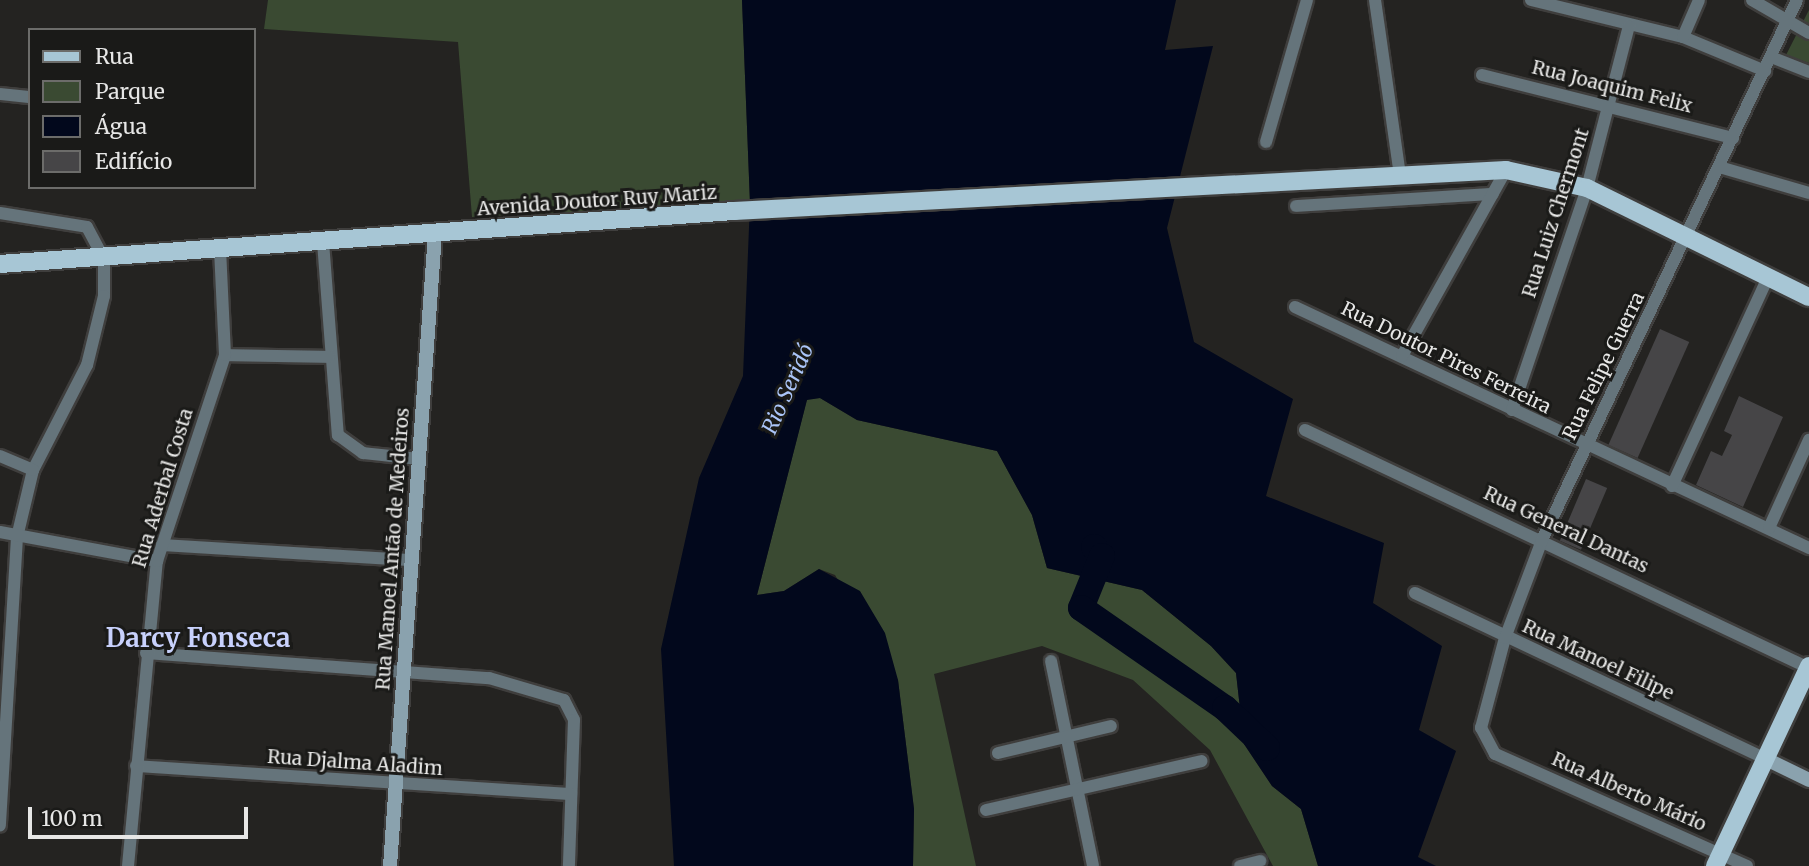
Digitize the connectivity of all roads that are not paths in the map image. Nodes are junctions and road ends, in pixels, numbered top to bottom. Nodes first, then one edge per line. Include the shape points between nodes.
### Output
1 (1307, 0) edge
2 (1375, 0) edge
3 (1531, 0) edge
4 (1699, 0) edge
5 (1752, 0) edge
6 (1797, 0) edge
7 (1788, 20) junction
8 (1629, 26) junction
9 (1809, 33) edge
10 (1683, 37) junction
11 (1772, 57) junction
12 (1765, 71) junction
13 (1809, 72) edge
14 (1482, 75) dead end
15 (0, 94) edge
16 (28, 97) edge
17 (1611, 104) junction
18 (1733, 138) junction
19 (1266, 142) dead end
20 (1719, 167) junction
21 (1506, 170) junction
22 (1400, 175) junction
23 (1587, 188) junction
24 (1809, 193) edge
25 (1493, 194) junction
26 (1296, 206) dead end
27 (0, 213) edge
28 (435, 234) junction
29 (1690, 234) junction
30 (323, 242) junction
31 (220, 250) junction
32 (104, 259) junction
33 (0, 264) edge
34 (1768, 277) junction
35 (1809, 297) edge
36 (1295, 307) dead end
37 (225, 355) junction
38 (1402, 356) junction
39 (329, 358) junction
40 (1512, 410) junction
41 (1306, 430) dead end
42 (1809, 440) edge
43 (1587, 448) junction
44 (0, 456) edge
45 (418, 459) junction
46 (33, 470) junction
47 (1672, 486) junction
48 (1769, 528) junction
49 (0, 531) edge
50 (17, 537) junction
51 (1542, 540) junction
52 (162, 545) junction
53 (1809, 548) edge
54 (409, 560) junction
55 (156, 561) junction
56 (1415, 593) dead end
57 (1505, 638) junction
58 (146, 653) junction
59 (1051, 661) dead end
60 (1809, 667) edge
61 (403, 674) junction
62 (1111, 726) dead end
63 (1066, 736) junction
64 (998, 753) dead end
65 (1495, 754) joint
66 (1766, 759) junction
67 (1201, 761) dead end
68 (136, 766) junction
69 (1809, 780) edge
70 (396, 785) junction
71 (1077, 790) junction
72 (571, 794) junction
73 (986, 810) dead end
74 (0, 826) edge
75 (1718, 860) edge
76 (1260, 862) dead end
77 (128, 866) edge
78 (390, 866) edge
79 (569, 866) edge
80 (1093, 866) edge
81 (1240, 866) edge
82 (1747, 866) edge

1 - 19 street
2 - 22 street
3 - 8 street
4 - 10 street
5 - 7 street
6 - 7 street, Rua Felipe Guerra
7 - 9 street
7 - 11 street, Rua Felipe Guerra
8 - 10 street
8 - 17 street, Rua Luiz Chermont
10 - 12 street
11 - 12 street, Rua Felipe Guerra
11 - 13 street
12 - 18 street, Rua Felipe Guerra
14 - 17 street, Rua Joaquim Felix
15 - 16 street
17 - 18 street, Rua Joaquim Felix
17 - 23 street, Rua Luiz Chermont
18 - 20 street, Rua Felipe Guerra
20 - 24 street
20 - 29 street, Rua Felipe Guerra
21 - 22 main road, Avenida Doutor Ruy Mariz
21 - 23 main road, Avenida Doutor Ruy Mariz
21 - 25 street
22 - 28 main road, Avenida Doutor Ruy Mariz via 734,211
23 - 29 main road, Avenida Doutor Ruy Mariz
23 - 40 street, Rua Luiz Chermont
25 - 26 street
25 - 38 street
27 - 32 street via 87,227
28 - 30 main road, Avenida Doutor Ruy Mariz
28 - 45 street, Rua Manoel Antão de Medeiros
29 - 34 main road, Avenida Doutor Ruy Mariz
29 - 43 street, Rua Felipe Guerra
30 - 31 main road, Avenida Doutor Ruy Mariz
30 - 39 street
31 - 32 main road, Avenida Doutor Ruy Mariz
31 - 37 street, Rua Aderbal Costa
32 - 33 main road, Avenida Doutor Ruy Mariz
32 - 46 street via 104,296 87,365
34 - 35 main road, Avenida Doutor Ruy Mariz
34 - 47 street
36 - 38 street, Rua Doutor Pires Ferreira
37 - 39 street
37 - 52 street, Rua Aderbal Costa
38 - 40 street, Rua Doutor Pires Ferreira
39 - 45 street via 338,435 363,453
40 - 43 street, Rua Doutor Pires Ferreira
41 - 51 street, Rua General Dantas
42 - 48 street
43 - 47 street, Rua Doutor Pires Ferreira
43 - 51 street, Rua Felipe Guerra
44 - 46 street
45 - 54 street, Rua Manoel Antão de Medeiros
46 - 50 street
47 - 48 street, Rua Doutor Pires Ferreira
48 - 53 street, Rua Doutor Pires Ferreira
49 - 50 street
50 - 55 street
50 - 74 street
51 - 57 street, Rua Felipe Guerra
51 - 60 street, Rua General Dantas
52 - 54 street
52 - 55 street, Rua Aderbal Costa
54 - 61 street, Rua Manoel Antão de Medeiros
55 - 58 street, Rua Aderbal Costa
56 - 57 street, Rua Manoel Filipe
57 - 65 street, Rua Felipe Guerra via 1481,728
57 - 66 street, Rua Manoel Filipe
58 - 61 street
58 - 68 street, Rua Aderbal Costa
59 - 63 street
60 - 66 main road
61 - 70 street, Rua Manoel Antão de Medeiros
61 - 72 street via 489,678 543,691 571,707
62 - 63 street
63 - 64 street
63 - 71 street
65 - 75 street, Rua Alberto Mário
66 - 69 street
66 - 75 main road
67 - 71 street
68 - 70 street, Rua Djalma Aladim
68 - 77 street, Rua Aderbal Costa
70 - 72 street, Rua Djalma Aladim
70 - 78 street, Rua Manoel Antão de Medeiros
71 - 73 street
71 - 80 street
72 - 79 street
75 - 82 street, Rua Alberto Mário
76 - 81 street

